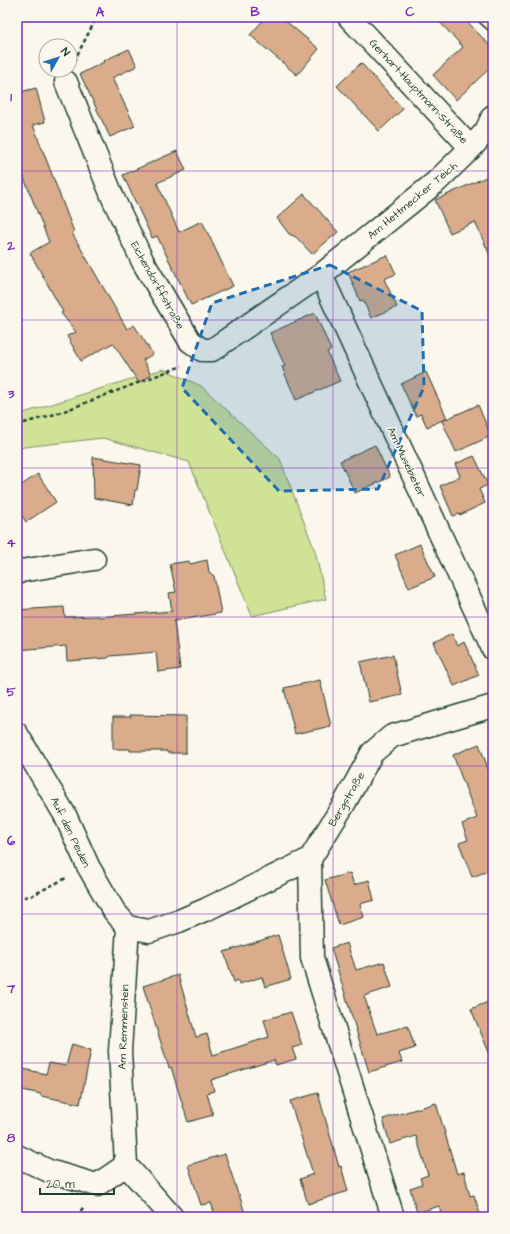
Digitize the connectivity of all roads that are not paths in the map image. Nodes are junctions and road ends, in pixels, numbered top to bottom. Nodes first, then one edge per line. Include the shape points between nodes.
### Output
1 (349, 17) edge
2 (485, 17) edge
3 (493, 24) edge
4 (66, 82) road end
5 (491, 130) edge
6 (471, 148) junction
7 (321, 275) junction
8 (94, 558) dead end
9 (17, 573) edge
10 (493, 649) edge
11 (492, 707) edge
12 (17, 734) edge
13 (310, 858) junction
14 (128, 927) junction
15 (17, 1156) edge
16 (126, 1165) junction
17 (172, 1217) edge
18 (393, 1217) edge

1 - 6 street, Gerhart-Hauptmann-Straße
2 - 3 lane
4 - 7 street, Eichendorffstraße via 113,198 143,262 190,341 202,350 212,350
5 - 6 street, Am Hettmecker Teich
6 - 7 street, Am Hettmecker Teich via 436,182
7 - 10 street, Am Musebieter
8 - 9 street
11 - 13 street, Bergstraße via 392,736 372,753
12 - 14 street, Auf den Peulen via 65,815 88,866 114,911
13 - 14 street via 180,921 149,931
13 - 18 street via 312,958
14 - 16 street, Am Remmenstein via 120,1051
15 - 16 street via 49,1171 97,1186
16 - 17 street

